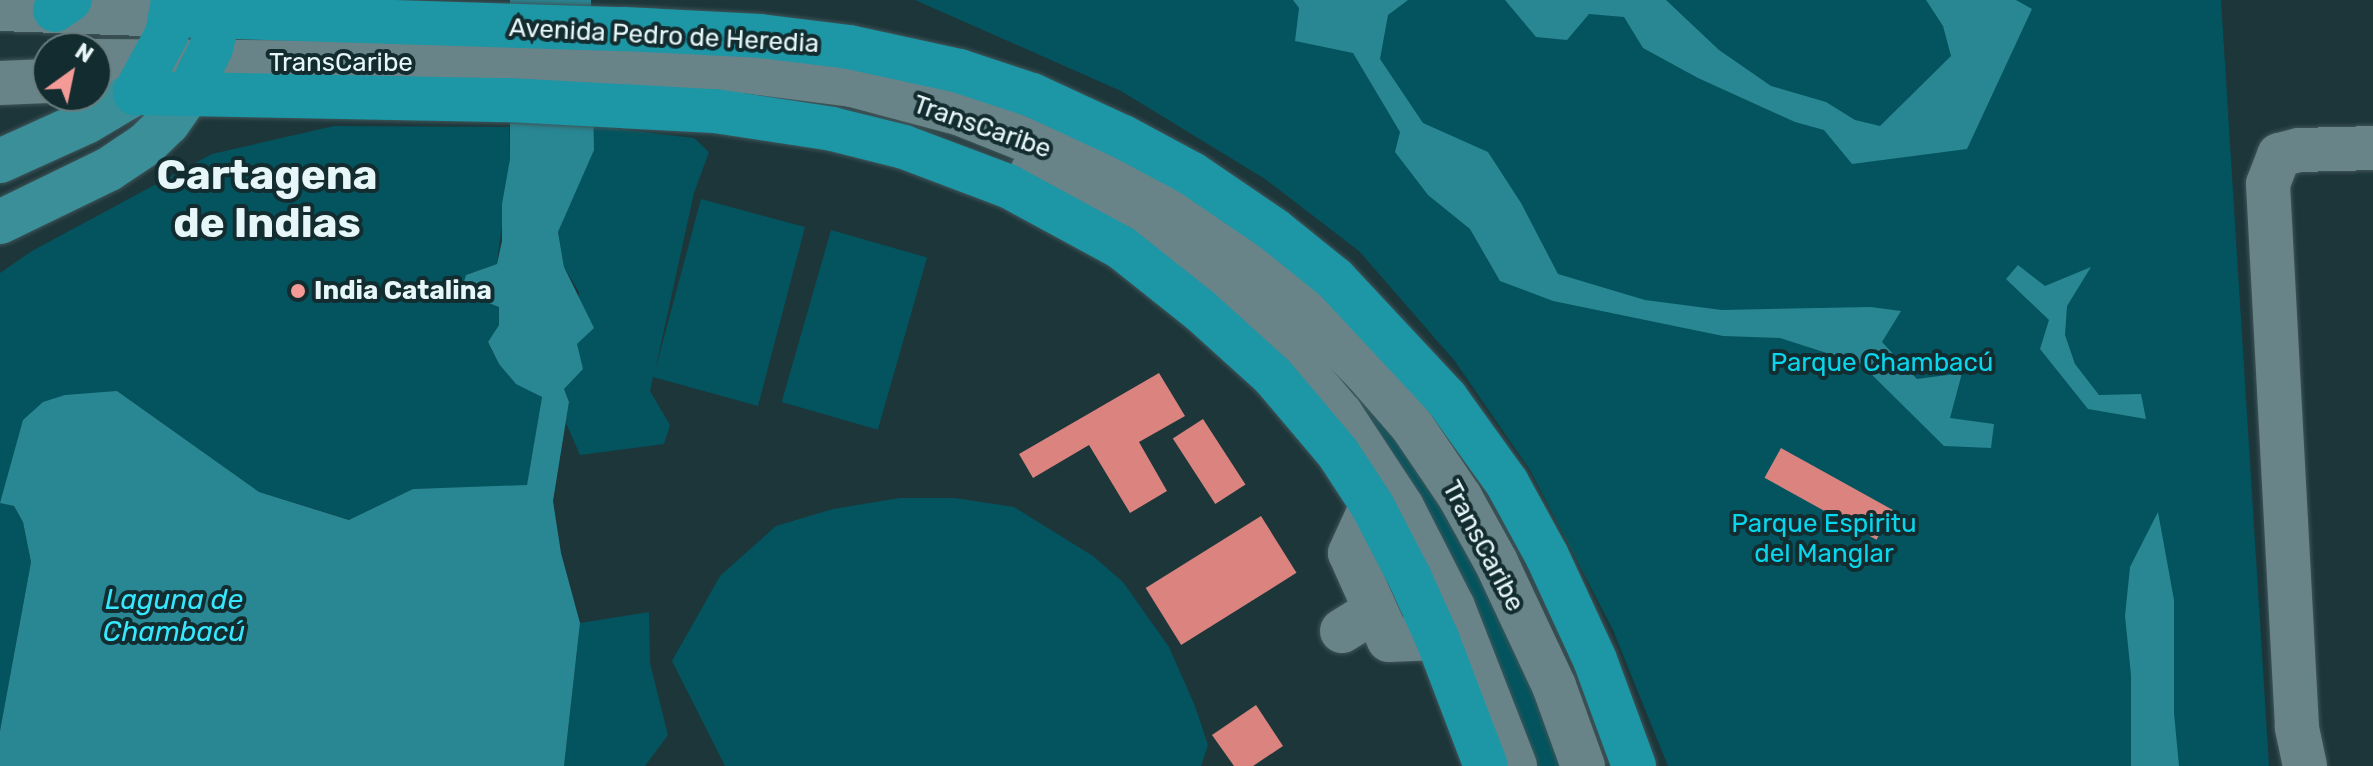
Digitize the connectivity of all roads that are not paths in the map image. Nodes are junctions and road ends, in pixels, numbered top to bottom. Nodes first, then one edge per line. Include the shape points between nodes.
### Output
1 (394, 0) edge
2 (62, 5) edge
3 (172, 8) edge
4 (222, 8) edge
5 (0, 9) edge
6 (438, 26) junction
7 (32, 61) edge
8 (0, 62) edge
9 (508, 68) junction
10 (112, 69) edge
11 (624, 71) junction
12 (197, 78) junction
13 (132, 80) edge
14 (32, 82) edge
15 (0, 83) edge
16 (2373, 148) edge
17 (0, 161) edge
18 (0, 222) edge
19 (1372, 505) junction
20 (1437, 638) junction
21 (1584, 759) edge
22 (1486, 766) edge
23 (1515, 766) edge
24 (1634, 766) edge
25 (2305, 766) edge

1 - 6 highway
2 - 3 street
2 - 5 street
3 - 4 highway, Avenida Pedro de Heredia
3 - 13 highway
4 - 6 highway, Avenida Pedro de Heredia
4 - 12 highway
6 - 9 highway, Avenida Pedro de Heredia
7 - 8 street
9 - 11 highway, Avenida Pedro de Heredia
9 - 11 highway, Avenida Pedro de Heredia
9 - 12 highway, Avenida Pedro de Heredia
10 - 13 street
11 - 19 highway, Avenida Pedro de Heredia via 715,111 832,129 904,147 1008,186 1122,248 1273,376 1338,453
11 - 21 street, TransCaribe via 743,71 836,83 961,114 1056,152 1153,200 1225,246 1293,299 1412,426 1496,562
11 - 23 street, TransCaribe via 867,115 965,144 1067,190 1188,269 1288,352 1341,414 1376,467 1453,607
11 - 24 highway, Avenida Pedro de Heredia via 760,36 849,47 959,71 1032,95 1123,137 1192,174 1274,230 1383,326 1446,398 1507,483 1595,660
12 - 13 street
12 - 18 main road via 168,123 145,145 109,169
13 - 17 main road via 86,122
14 - 15 street
16 - 25 street via 2279,155 2268,184 2297,727
19 - 20 highway, Avenida Pedro de Heredia
19 - 20 street via 1350,553 1359,620 1389,640
20 - 22 highway, Avenida Pedro de Heredia

